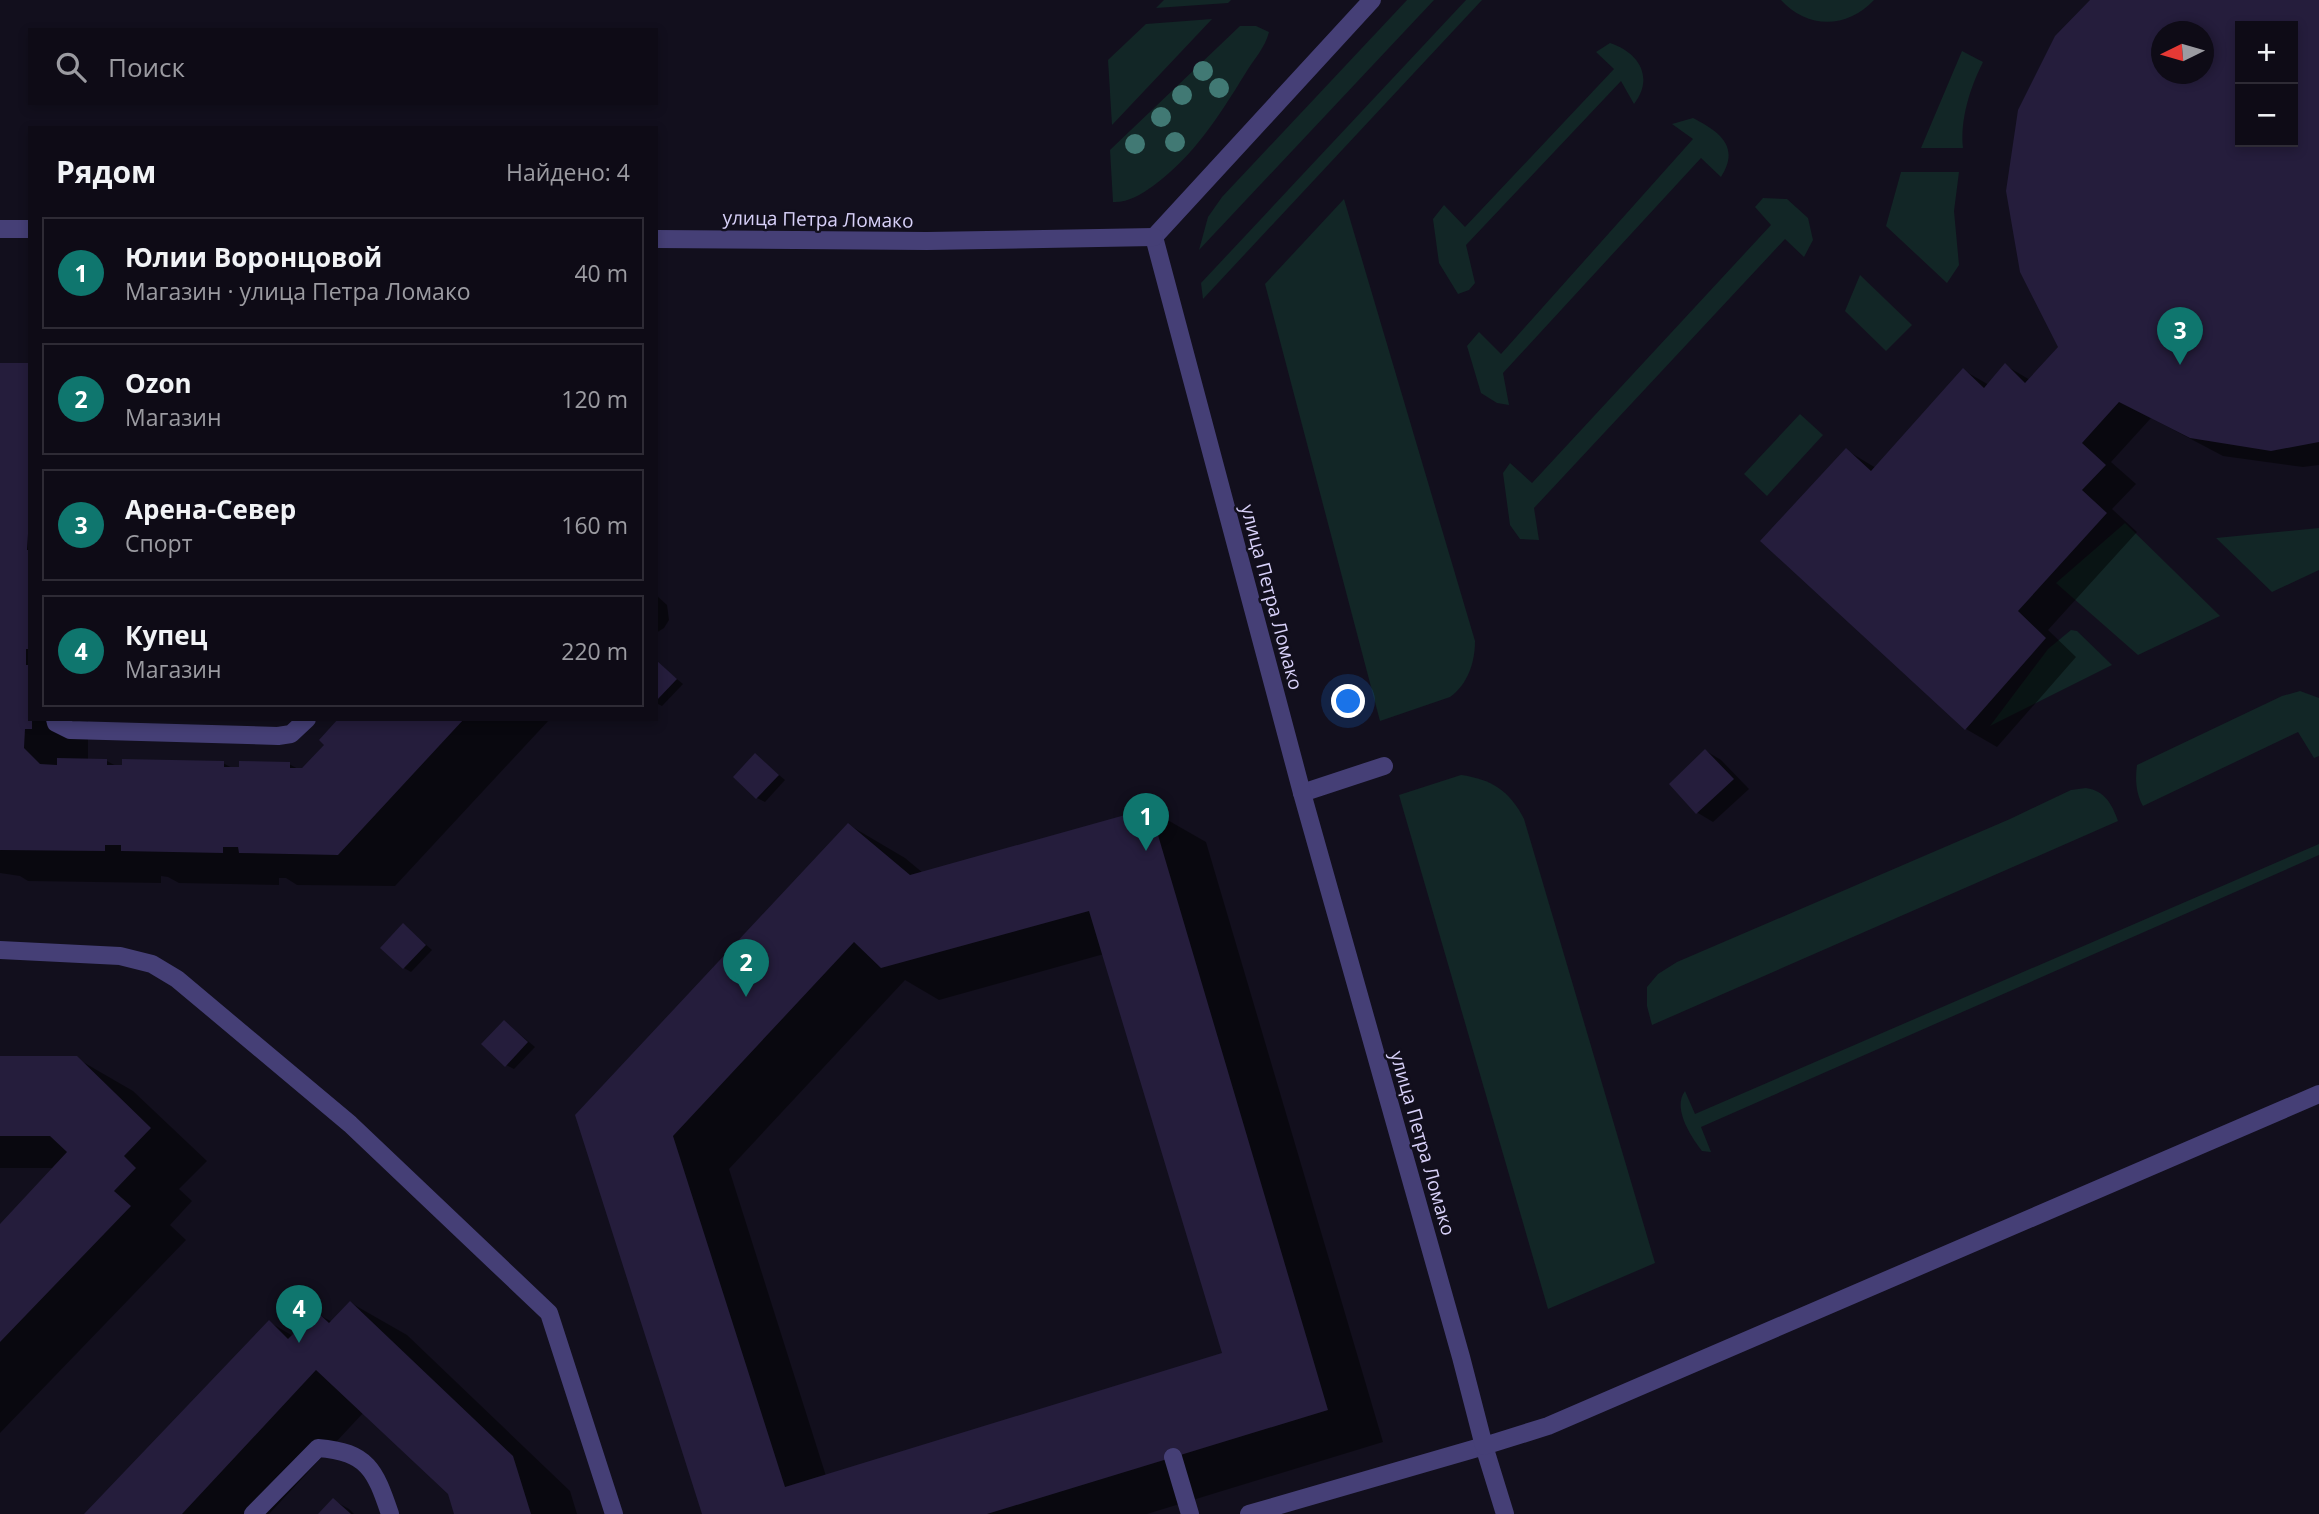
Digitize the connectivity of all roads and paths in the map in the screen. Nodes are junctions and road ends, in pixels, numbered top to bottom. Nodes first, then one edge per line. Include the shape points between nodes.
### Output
1 (1372, 0) edge
2 (0, 229) edge
3 (28, 229) edge
4 (1154, 237) junction
5 (658, 239) edge
6 (56, 721) edge
7 (305, 721) edge
8 (1384, 766) dead end
9 (1303, 793) junction
10 (0, 950) edge
11 (2319, 1094) edge
12 (1484, 1446) junction
13 (1173, 1457) dead end
14 (253, 1514) edge
15 (390, 1514) edge
16 (614, 1514) edge
17 (1190, 1514) edge
18 (1249, 1514) edge
19 (1506, 1514) edge

1 - 4 street
2 - 3 street
4 - 5 street, улица Петра Ломако
4 - 9 street, улица Петра Ломако
6 - 7 street via 70,730 278,736 291,734
8 - 9 street
9 - 12 street, улица Петра Ломако
10 - 16 street via 120,956 152,964 177,979 350,1124 549,1314
11 - 12 street via 1548,1426
12 - 18 street
12 - 19 street, улица Петра Ломако
13 - 17 street
14 - 15 street via 317,1448 343,1450 360,1459 378,1477

